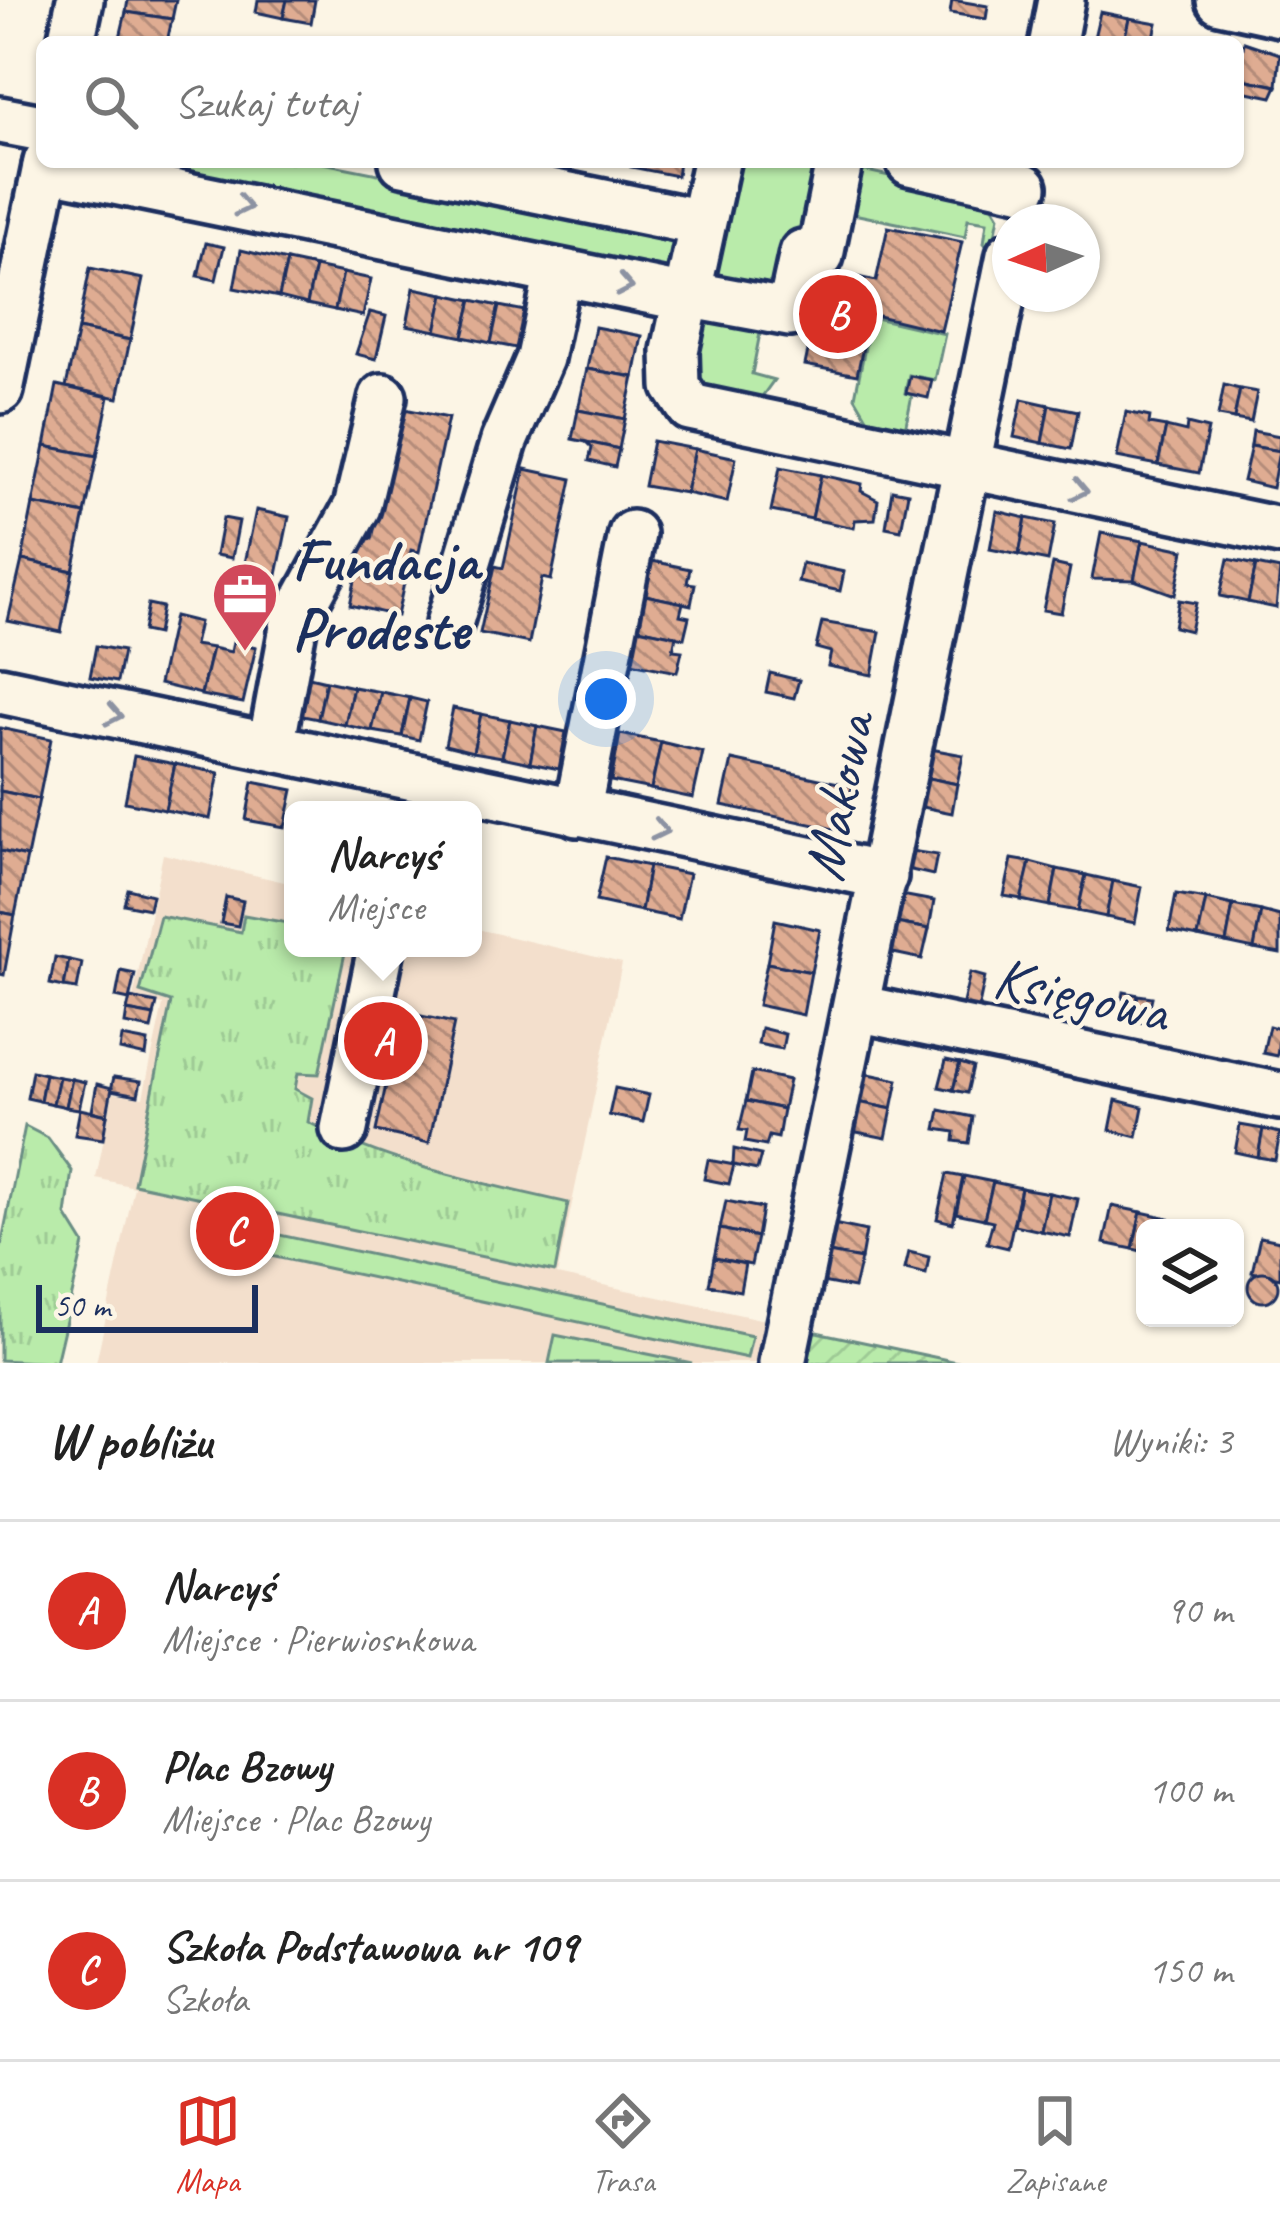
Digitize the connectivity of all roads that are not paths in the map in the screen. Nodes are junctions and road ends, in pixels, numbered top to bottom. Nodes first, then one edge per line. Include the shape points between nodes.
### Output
1 (80, 0) edge
2 (1061, 0) edge
3 (1220, 0) edge
4 (1280, 13) edge
5 (72, 36) edge
6 (1054, 36) edge
7 (0, 120) edge
8 (36, 146) edge
9 (42, 168) edge
10 (113, 168) edge
11 (433, 168) edge
12 (715, 168) edge
13 (838, 168) edge
14 (934, 168) edge
15 (1024, 190) edge
16 (702, 224) junction
17 (558, 273) junction
18 (686, 296) junction
19 (998, 312) edge
20 (0, 390) edge
21 (383, 397) dead end
22 (966, 466) junction
23 (1280, 531) edge
24 (632, 534) dead end
25 (449, 624) dead end
26 (0, 690) edge
27 (271, 746) junction
28 (418, 795) edge
29 (471, 801) edge
30 (482, 802) edge
31 (577, 813) junction
32 (884, 876) junction
33 (379, 957) edge
34 (857, 1008) junction
35 (1280, 1096) edge
36 (344, 1130) dead end
37 (782, 1363) edge

1 - 5 street
2 - 6 street
3 - 4 street
7 - 8 street
9 - 20 street
10 -> 17 street
11 - 16 street
12 - 16 street
13 - 18 street via 820,256 802,253 790,314
14 - 15 street
16 - 18 street
17 -> 18 street
17 - 25 street via 540,358 504,442
18 - 22 street via 673,377 690,407
19 - 22 street, Makowa
21 - 27 street via 357,507 295,622
22 -> 23 street
22 - 32 street, Makowa
24 - 31 street
26 -> 27 street
27 - 28 street
28 - 29 street
30 - 31 street
31 -> 32 street
32 - 34 street, Makowa
33 - 36 street
34 - 35 street, Księgowa
34 - 37 street, Makowa

